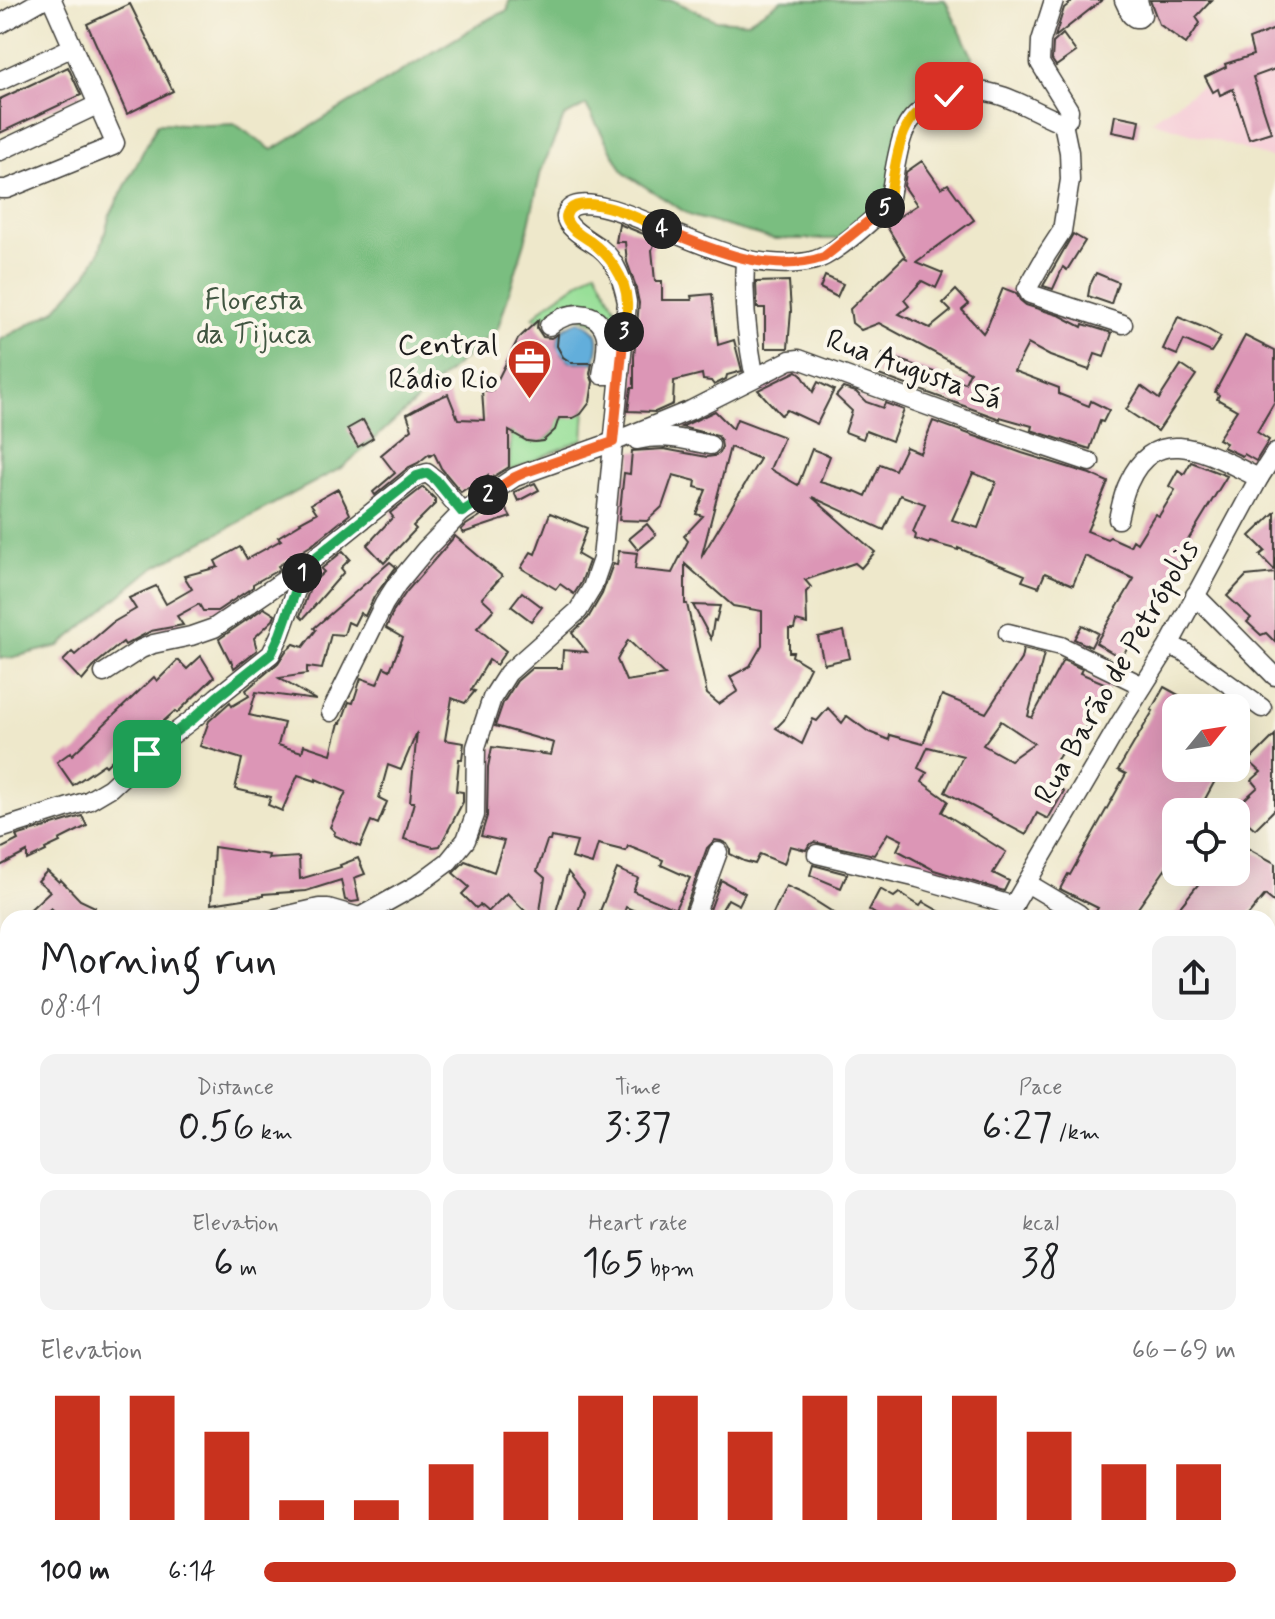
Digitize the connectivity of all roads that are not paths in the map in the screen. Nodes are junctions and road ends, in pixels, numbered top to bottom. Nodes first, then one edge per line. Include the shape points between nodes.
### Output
1 (42, 0) edge
2 (52, 0) edge
3 (1054, 0) edge
4 (1124, 0) edge
5 (1138, 0) edge
6 (0, 24) edge
7 (73, 47) junction
8 (0, 81) edge
9 (97, 105) junction
10 (1063, 123) junction
11 (0, 151) edge
12 (0, 189) edge
13 (745, 259) junction
14 (1123, 324) dead end
15 (549, 326) dead end
16 (753, 368) dead end
17 (620, 375) junction
18 (710, 445) dead end
19 (612, 446) junction
20 (1275, 453) edge
21 (1090, 462) dead end
22 (1259, 478) junction
23 (462, 512) junction
24 (1118, 519) dead end
25 (305, 566) junction
26 (1195, 595) junction
27 (1008, 633) dead end
28 (1169, 645) junction
29 (104, 673) dead end
30 (1275, 676) edge
31 (1143, 686) junction
32 (1262, 708) dead end
33 (331, 712) dead end
34 (0, 829) edge
35 (718, 852) dead end
36 (817, 854) dead end
37 (1027, 883) junction
38 (310, 910) edge
39 (334, 910) edge
40 (373, 910) edge
41 (697, 910) edge
42 (1005, 910) edge
43 (1011, 910) edge
44 (1072, 910) edge

1 - 6 street
2 - 7 street
3 - 10 street via 1040,63 1069,110
4 - 5 street via 1131,15 1139,18
7 - 8 street
7 - 9 street
9 - 11 street
9 - 12 street via 113,146
10 - 13 street via 991,93 949,96 920,110 903,132 889,202 869,222 812,261
10 - 14 street via 1070,180 1062,231 1027,289
13 - 16 street
13 - 17 street via 631,214 589,205 568,211 567,222 604,252 622,278 627,302
15 - 17 street via 569,315 595,318 605,332 602,375
17 - 19 street
18 - 19 street via 660,436
19 - 21 street, Rua Augusta Sá via 799,359
19 - 23 street, Rua Augusta Sá via 515,477
19 - 40 street via 602,559 592,588 578,611 508,673 492,698 476,747 475,815 466,840 438,870
20 - 22 street, Rua Barão de Petrópolis
22 - 24 street via 1186,446 1169,446 1145,456 1129,482
22 - 26 street, Rua Barão de Petrópolis
23 - 25 street via 436,480 427,473 417,476
23 - 33 street, Rua Augusta Sá via 397,584
25 - 29 street via 214,628 153,644
25 - 34 street via 271,654 110,788 88,801
26 - 28 street, Rua Barão de Petrópolis
26 - 30 street
27 - 31 street via 1061,646
28 - 31 street, Rua Barão de Petrópolis
28 - 32 street
31 - 37 street, Rua Barão de Petrópolis
35 - 41 street
36 - 42 street via 918,878
37 - 43 street, Rua Barão de Petrópolis
37 - 44 street
38 - 39 street

